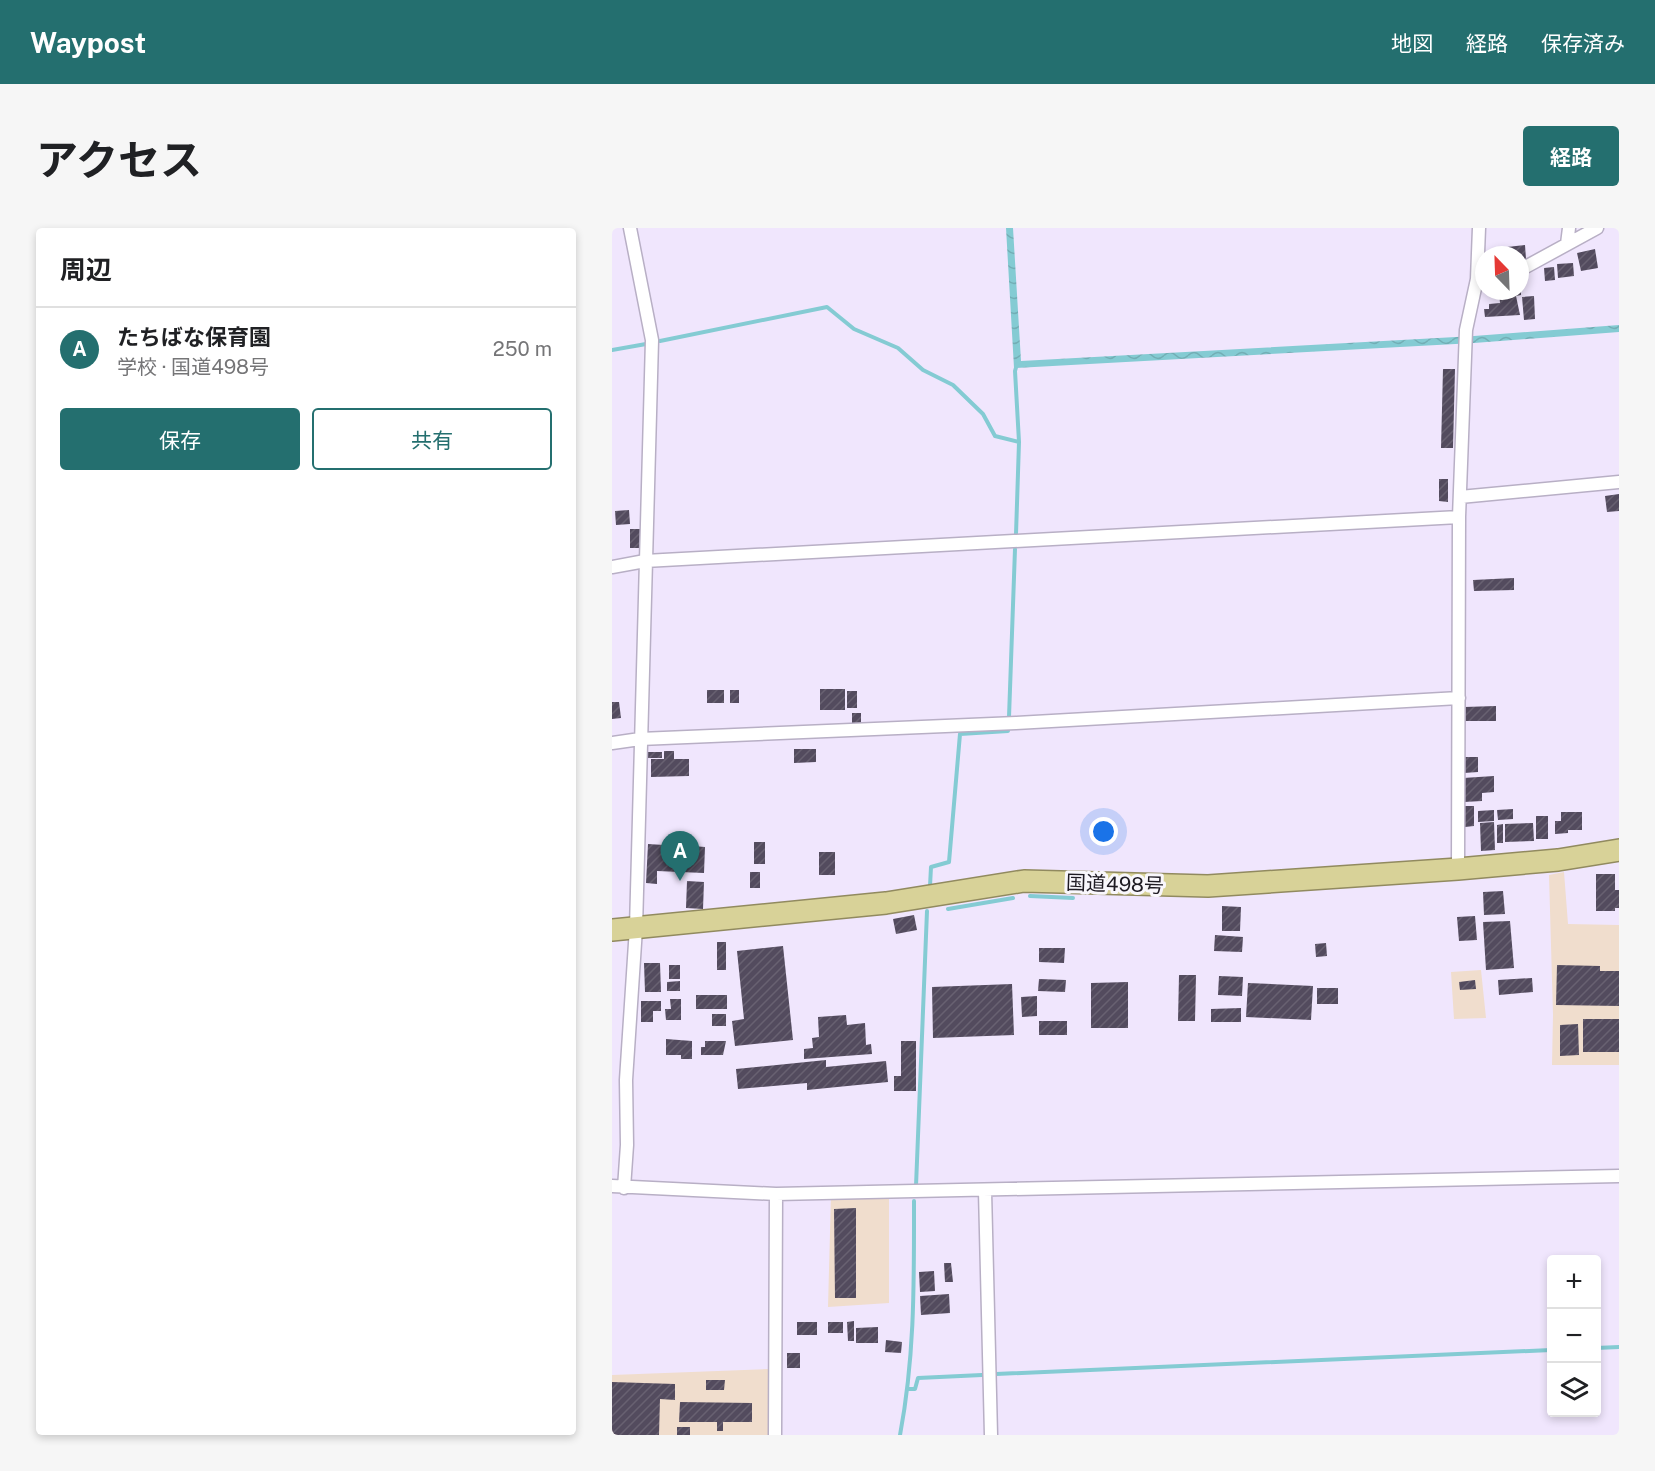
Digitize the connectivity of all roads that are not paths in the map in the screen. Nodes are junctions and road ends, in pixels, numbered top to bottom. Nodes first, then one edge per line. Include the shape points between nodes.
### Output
1 (630, 228) edge
2 (1479, 228) edge
3 (1569, 228) edge
4 (1597, 228) edge
5 (1567, 244) junction
6 (1529, 265) edge
7 (1475, 294) edge
8 (1472, 295) junction
9 (1619, 482) edge
10 (1460, 497) junction
11 (1459, 517) junction
12 (645, 561) junction
13 (612, 567) edge
14 (1459, 698) junction
15 (640, 739) junction
16 (612, 743) edge
17 (1619, 850) edge
18 (1458, 869) junction
19 (636, 928) junction
20 (612, 930) edge
21 (1619, 1176) edge
22 (618, 1187) edge
23 (985, 1191) junction
24 (776, 1194) junction
25 (775, 1435) edge
26 (991, 1435) edge

1 - 12 street via 652,340
2 - 8 street via 1477,279
3 - 5 street
4 - 5 street
5 - 6 street
7 - 8 street
8 - 10 street via 1466,330
9 - 10 street
10 - 11 street
11 - 12 street
11 - 14 street
12 - 13 street
12 - 15 street
14 - 15 street via 1005,724
14 - 18 street
15 - 16 street
15 - 19 street
17 - 18 highway, 国道498号
18 - 19 highway, 国道498号 via 1208,886 1024,882 885,903
19 - 20 highway, 国道498号
19 - 22 street via 626,1080 627,1145
21 - 23 street
22 - 24 street
23 - 24 street
23 - 26 street
24 - 25 street

